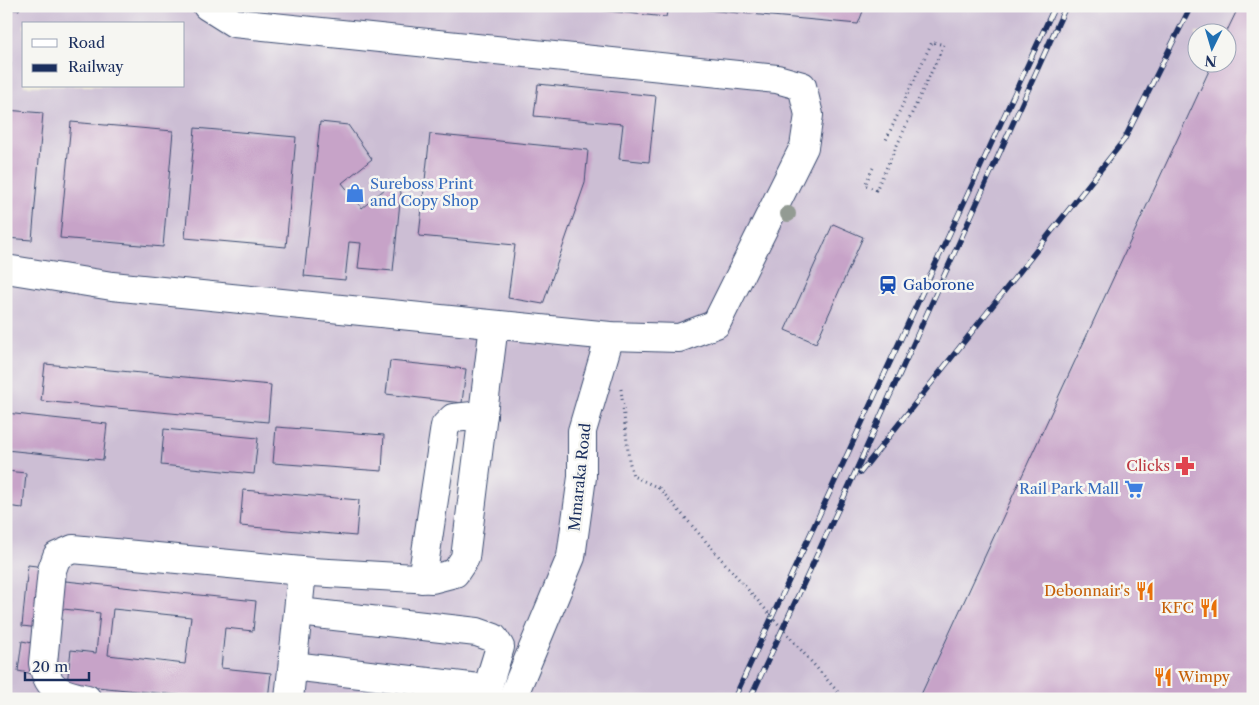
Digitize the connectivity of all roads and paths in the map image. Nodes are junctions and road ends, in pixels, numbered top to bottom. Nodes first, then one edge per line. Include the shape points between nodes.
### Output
1 (207, 6) edge
2 (885, 142) dead end
3 (873, 168) dead end
4 (6, 269) edge
5 (6, 284) edge
6 (112, 286) junction
7 (494, 324) junction
8 (610, 336) junction
9 (483, 415) junction
10 (626, 436) dead end
11 (302, 572) junction
12 (422, 578) junction
13 (299, 612) junction
14 (292, 666) junction
15 (494, 696) edge
16 (88, 699) edge
17 (289, 699) edge
18 (844, 699) edge

1 - 8 lane via 234,23 733,73 802,86 809,116 804,147 716,324 679,338
2 - 3 path via 932,42 944,45 876,190 865,185
4 - 6 lane
5 - 6 lane
6 - 7 lane
7 - 8 lane
7 - 9 lane
8 - 15 lane, Mmaraka Road via 582,431 582,477 571,558
9 - 12 lane via 453,418 445,426
9 - 12 lane via 465,558 455,573
10 - 18 path, bridge via 633,476 659,488
11 - 12 lane
11 - 13 lane
11 - 16 lane via 73,549 58,556 52,570 48,605 43,663 45,677 64,694
13 - 14 lane
13 - 15 lane via 477,632 494,638 500,648
14 - 15 lane
14 - 17 lane

